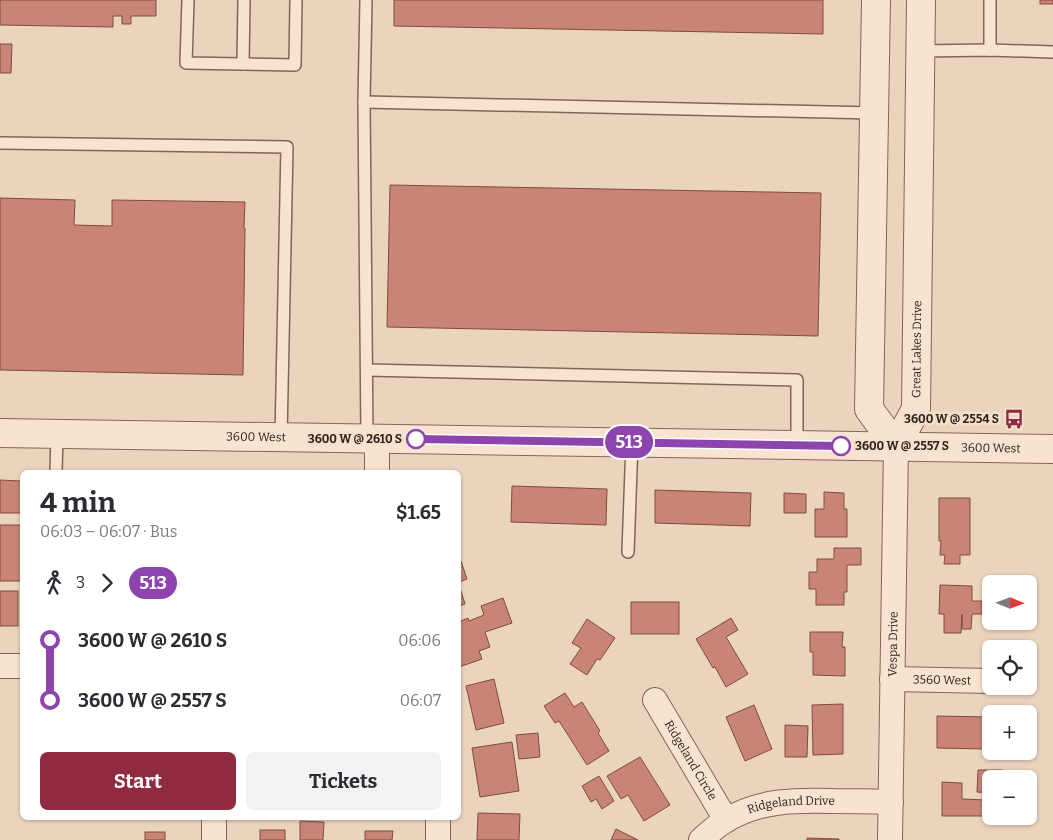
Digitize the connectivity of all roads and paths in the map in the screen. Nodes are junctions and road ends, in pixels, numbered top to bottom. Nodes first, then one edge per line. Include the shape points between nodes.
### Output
1 (188, 0) edge
2 (244, 0) edge
3 (296, 0) edge
4 (366, 0) edge
5 (876, 0) edge
6 (921, 0) edge
7 (990, 0) edge
8 (990, 50) junction
9 (920, 51) junction
10 (1053, 52) edge
11 (243, 64) junction
12 (364, 102) junction
13 (874, 113) junction
14 (0, 143) edge
15 (367, 370) junction
16 (0, 433) edge
17 (57, 434) junction
18 (281, 437) junction
19 (372, 438) junction
20 (632, 442) junction
21 (797, 445) junction
22 (896, 446) junction
23 (1053, 449) edge
24 (56, 470) edge
25 (377, 470) edge
26 (628, 552) dead end
27 (0, 666) edge
28 (20, 666) edge
29 (892, 679) junction
30 (982, 681) edge
31 (655, 700) dead end
32 (891, 802) junction
33 (214, 820) edge
34 (438, 820) edge
35 (726, 820) junction
36 (214, 840) edge
37 (438, 840) edge
38 (701, 840) edge
39 (890, 840) edge

1 - 11 lane via 186,63
2 - 11 lane
3 - 11 lane via 295,65
4 - 12 lane
5 - 13 street
6 - 9 street, Great Lakes Drive
7 - 8 lane
8 - 9 lane
8 - 10 lane
9 - 22 street, Great Lakes Drive via 916,409
12 - 13 lane
12 - 15 lane
13 - 22 street via 869,409
14 - 18 lane via 287,148
15 - 19 lane
15 - 21 lane via 797,380
16 - 17 street, 3600 West
17 - 18 street, 3600 West
17 - 24 lane
18 - 19 street, 3600 West
19 - 20 street, 3600 West
19 - 25 street
20 - 21 street, 3600 West
20 - 26 lane
21 - 22 street, 3600 West
22 - 23 street, 3600 West
22 - 29 street, Vespa Drive
27 - 28 street
29 - 30 street, 3560 West
29 - 32 street, Vespa Drive
31 - 35 street, Ridgeland Circle
32 - 35 street, Ridgeland Drive via 802,800 763,805
32 - 39 street, Vespa Drive
33 - 36 street
34 - 37 street
35 - 38 street, Ridgeland Drive

